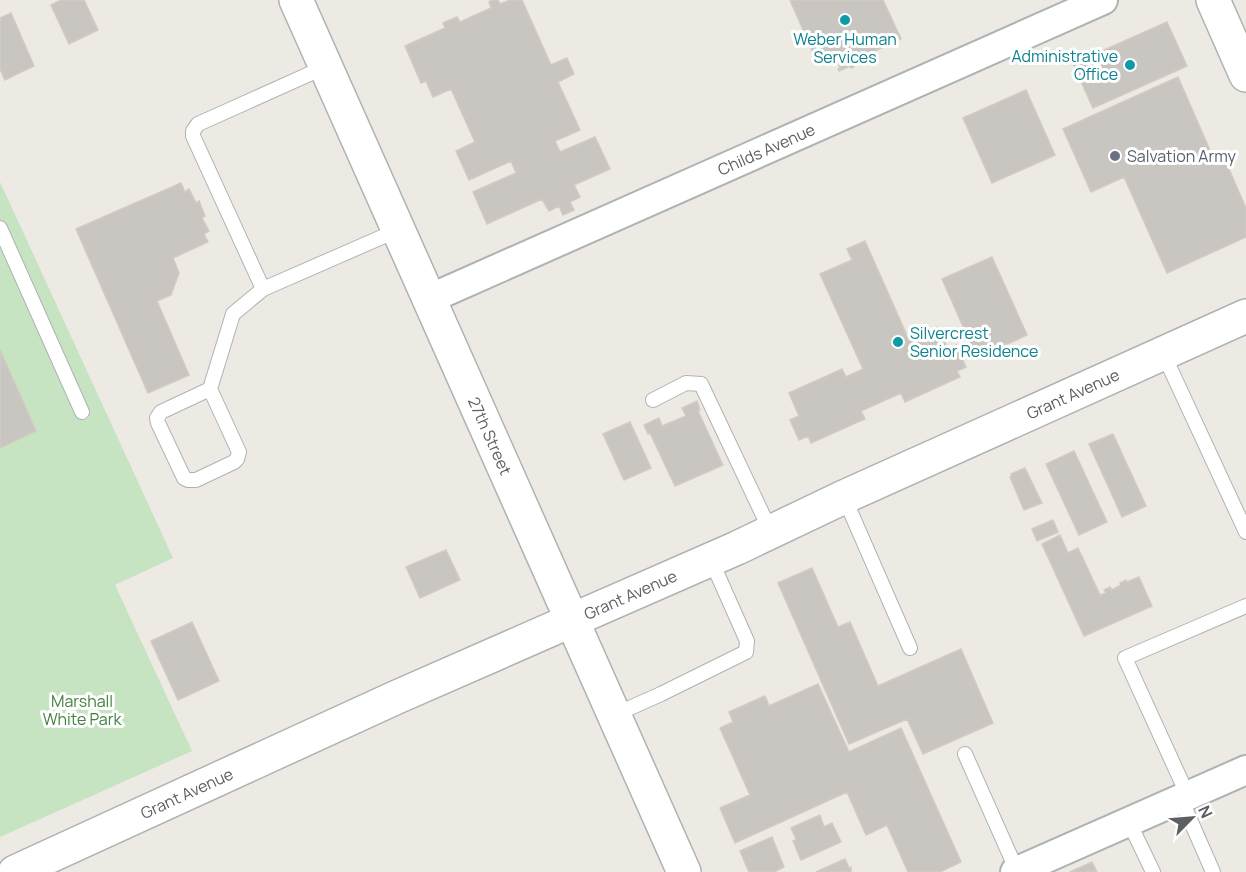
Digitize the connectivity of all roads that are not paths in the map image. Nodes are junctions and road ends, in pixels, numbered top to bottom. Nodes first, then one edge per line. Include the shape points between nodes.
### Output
1 (296, 0) edge
2 (1103, 0) edge
3 (1213, 0) edge
4 (325, 67) junction
5 (1246, 75) edge
6 (0, 228) edge
7 (398, 230) junction
8 (263, 289) junction
9 (429, 299) junction
10 (1246, 316) edge
11 (1163, 353) junction
12 (210, 389) junction
13 (653, 400) dead end
14 (82, 412) dead end
15 (844, 497) junction
16 (771, 532) junction
17 (1246, 532) edge
18 (711, 560) junction
19 (1246, 606) edge
20 (572, 621) junction
21 (910, 648) dead end
22 (614, 715) junction
23 (964, 754) dead end
24 (1246, 770) edge
25 (1184, 798) junction
26 (1129, 822) junction
27 (15, 872) edge
28 (684, 872) edge
29 (1016, 872) edge
30 (1153, 872) edge
31 (1213, 872) edge

1 - 4 street, 27th Street
2 - 9 street, Childs Avenue
3 - 5 street
4 - 7 street, 27th Street
4 - 8 lane via 198,124 193,131
6 - 14 lane
7 - 8 lane
7 - 9 street, 27th Street
8 - 12 lane via 233,314
9 - 20 street, 27th Street
10 - 11 street, Grant Avenue
11 - 15 street, Grant Avenue
11 - 17 lane
12 - 12 lane via 239,455 234,462 188,480 157,418 161,412
13 - 16 lane via 686,383 701,384
15 - 16 street, Grant Avenue
15 - 21 lane
16 - 18 street, Grant Avenue
18 - 20 street, Grant Avenue
18 - 22 lane via 747,641 746,652
19 - 25 lane via 1125,658
20 - 22 street, 27th Street
20 - 27 street, Grant Avenue
22 - 28 street, 27th Street
23 - 29 lane
24 - 25 street
25 - 26 street
25 - 31 lane
26 - 29 street
26 - 30 lane

